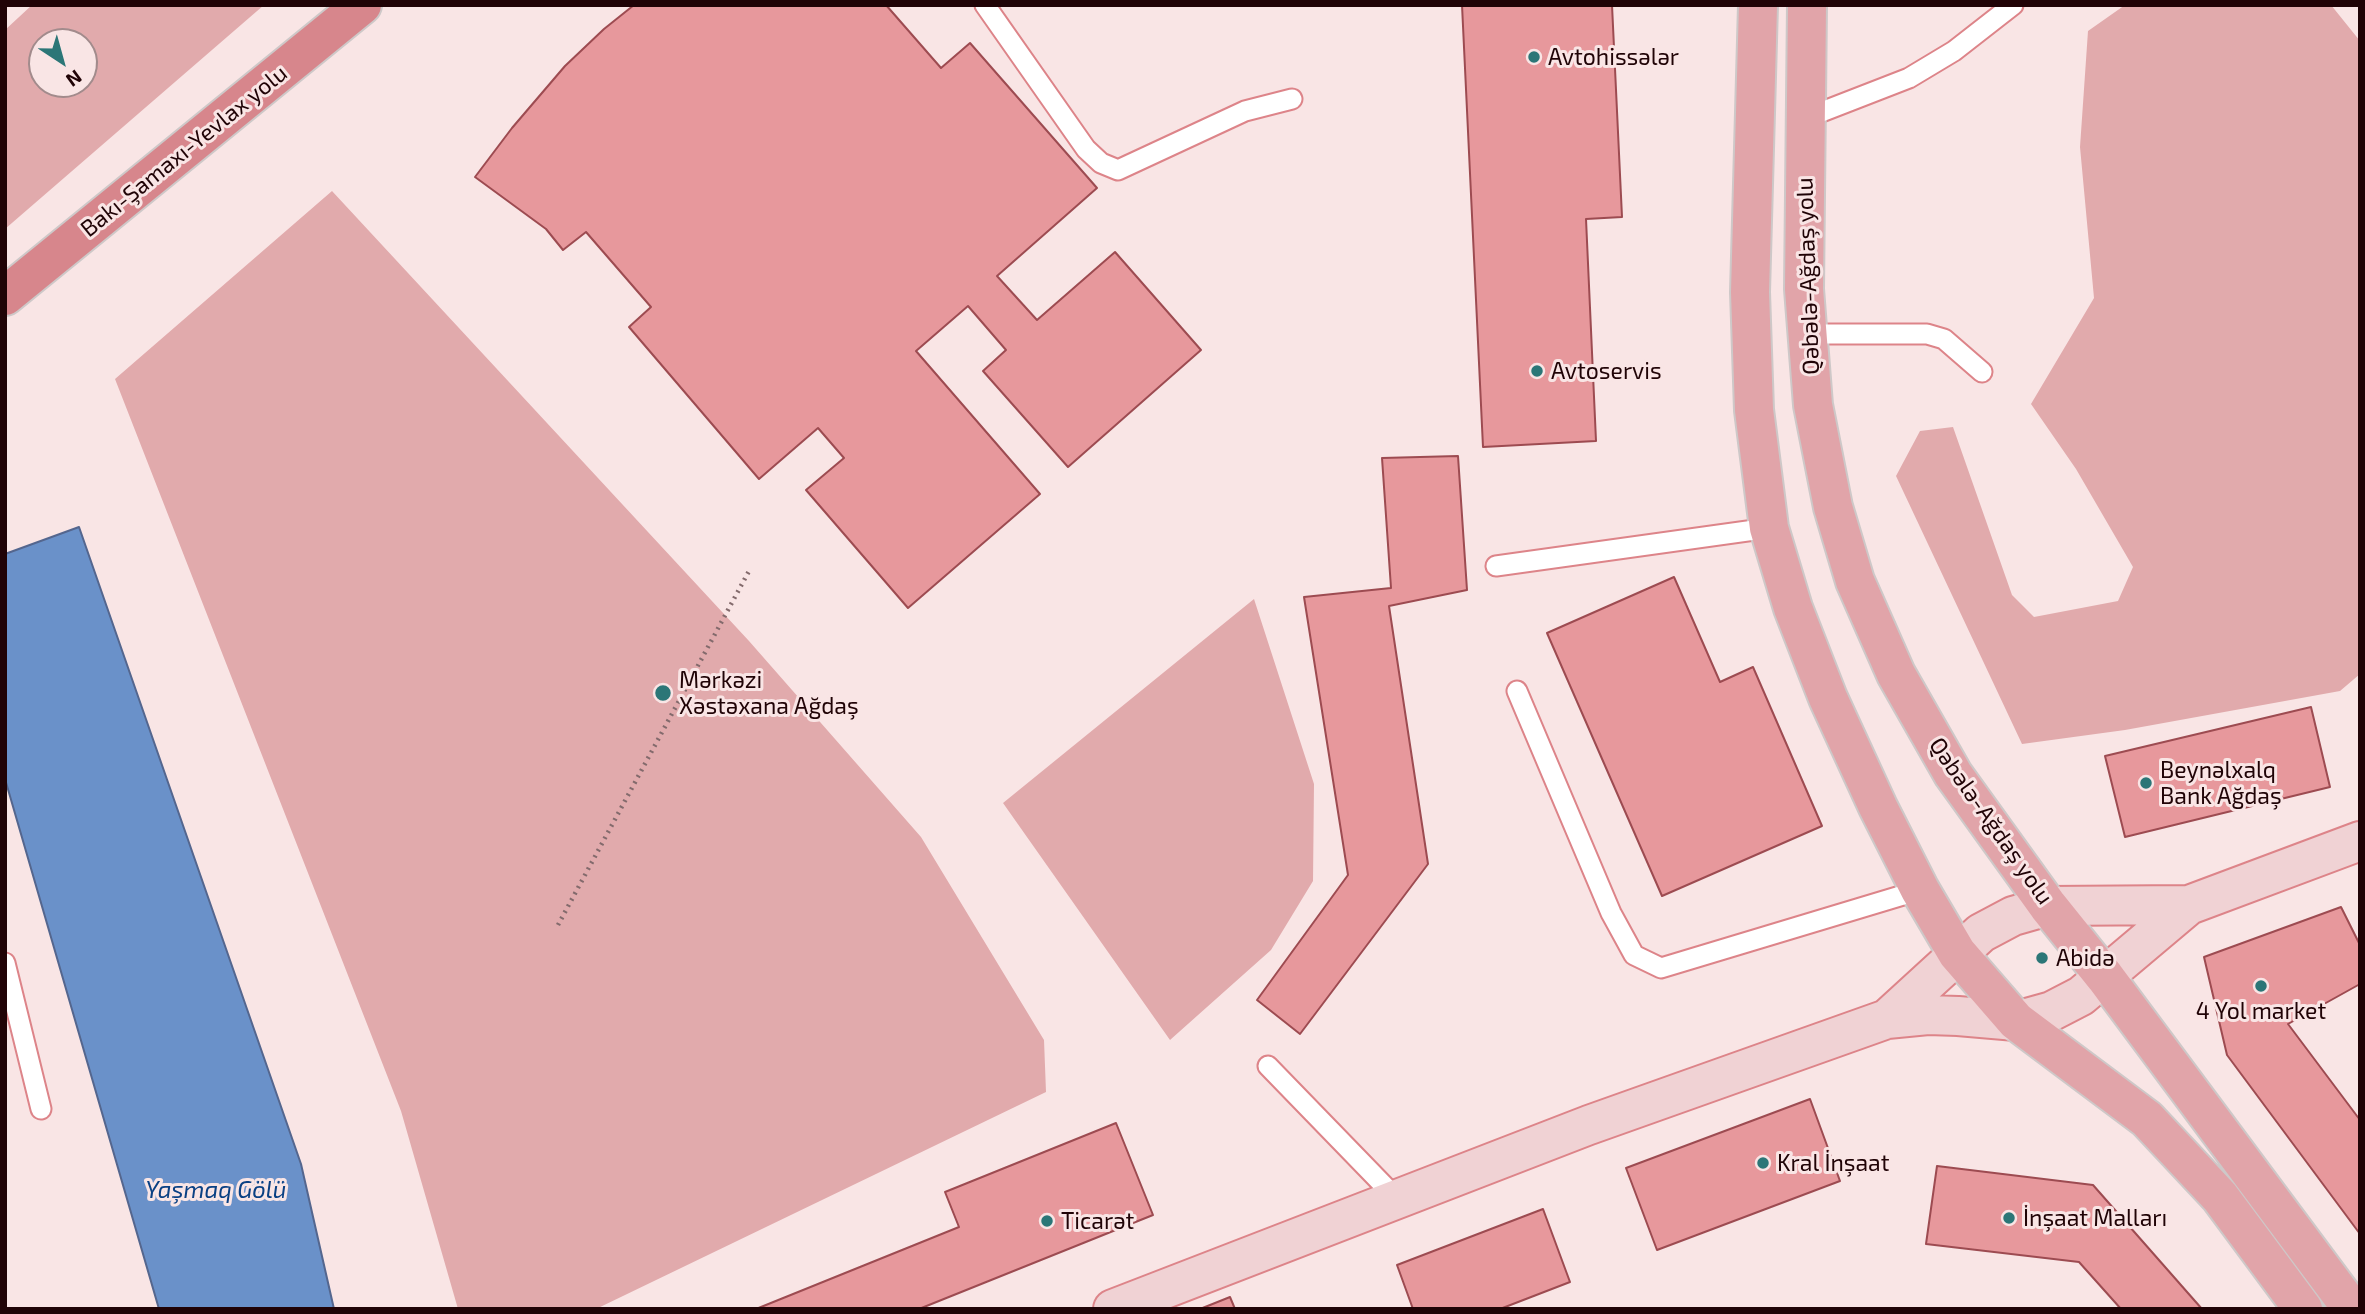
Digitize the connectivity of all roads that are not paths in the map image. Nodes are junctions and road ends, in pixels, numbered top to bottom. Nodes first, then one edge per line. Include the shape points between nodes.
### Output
1 (362, 5) edge
2 (985, 5) edge
3 (1758, 5) edge
4 (1807, 5) edge
5 (2013, 5) edge
6 (1292, 99) dead end
7 (1806, 118) junction
8 (5, 296) edge
9 (1807, 334) junction
10 (1982, 372) dead end
11 (1769, 528) junction
12 (1496, 566) dead end
13 (1517, 691) dead end
14 (2360, 841) edge
15 (1920, 890) junction
16 (2189, 905) junction
17 (2048, 906) junction
18 (1957, 953) junction
19 (5, 963) edge
20 (2105, 977) junction
21 (1887, 1019) junction
22 (2016, 1021) junction
23 (1268, 1066) dead end
24 (41, 1109) dead end
25 (1397, 1199) junction
26 (1113, 1309) edge
27 (2303, 1309) edge
28 (2352, 1309) edge

1 - 8 highway, Bakı-Şamaxı-Yevlax yolu
2 - 6 lane via 1086,149 1118,170 1245,111
3 - 11 main road via 1750,292 1754,410
4 - 7 main road, Qəbələ-Ağdaş yolu
5 - 7 lane via 1954,51 1909,78
7 - 9 main road, Qəbələ-Ağdaş yolu
9 - 10 lane via 1927,334 1944,339
9 - 17 main road, Qəbələ-Ağdaş yolu via 1812,405 1833,506 1855,581 1896,674 1953,774
11 - 12 lane
11 - 15 main road via 1793,608 1828,698
13 - 15 lane via 1611,914 1634,955 1661,968
14 - 16 main road
15 - 18 main road
16 - 17 main road
16 - 20 main road
17 - 18 main road via 2002,921
17 - 20 main road, Qəbələ-Ağdaş yolu
18 - 21 main road
18 - 22 main road
19 - 24 lane
20 - 22 main road via 2052,1011
20 - 28 main road, Qəbələ-Ağdaş yolu
21 - 22 main road via 1928,1015
21 - 25 main road
22 - 27 main road via 2147,1119 2220,1197
23 - 25 lane
25 - 26 main road

